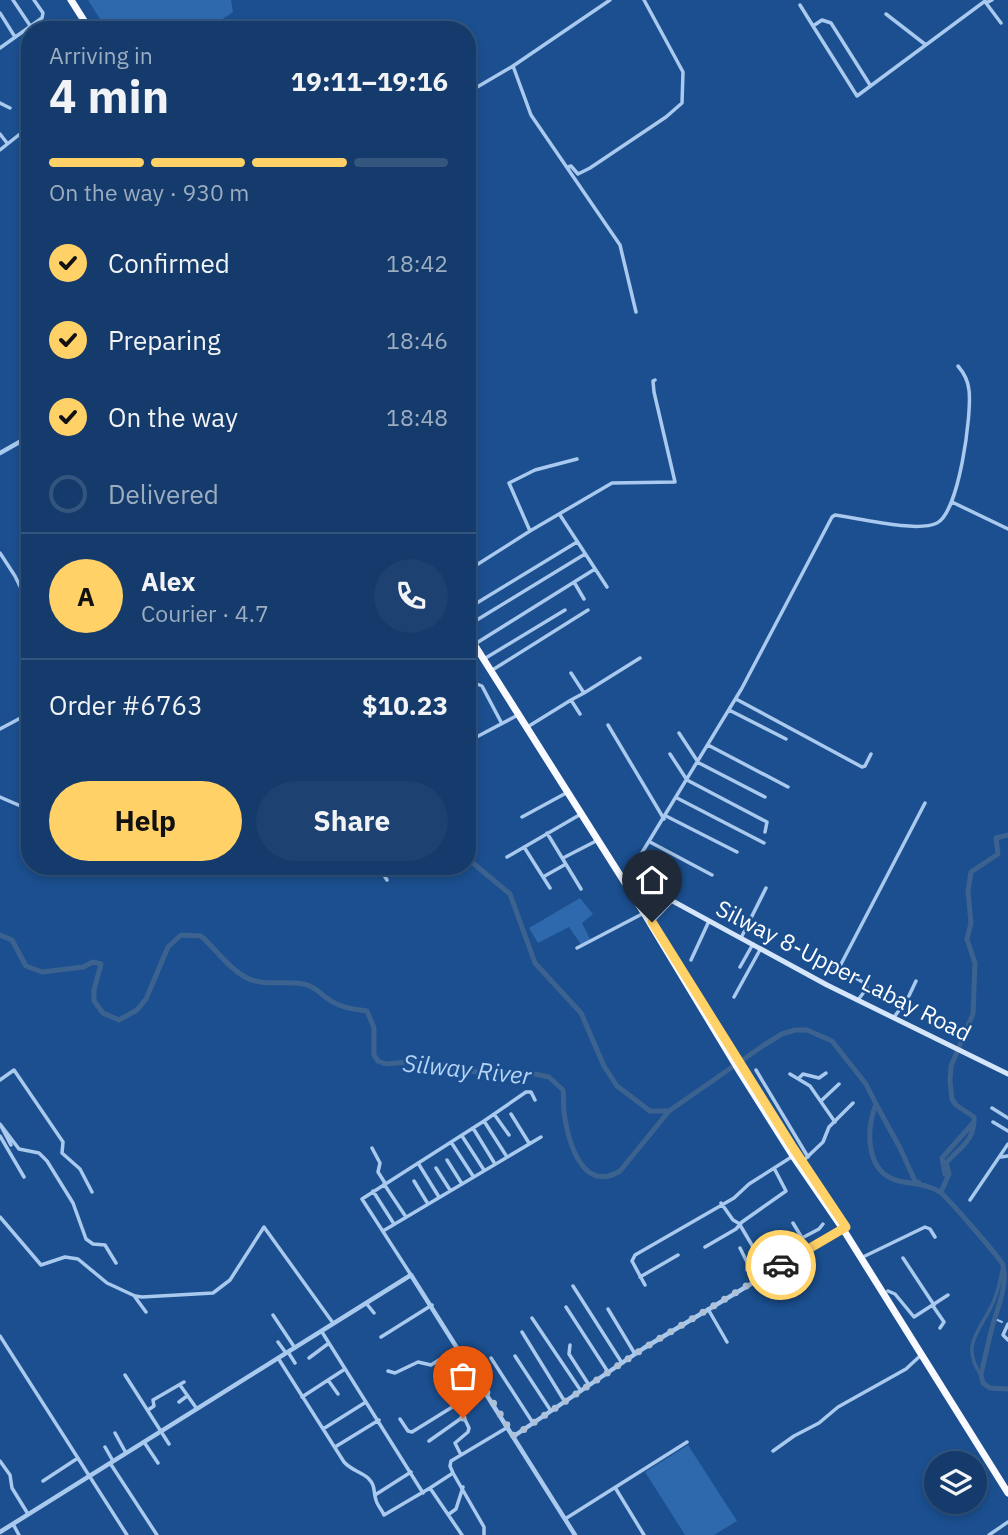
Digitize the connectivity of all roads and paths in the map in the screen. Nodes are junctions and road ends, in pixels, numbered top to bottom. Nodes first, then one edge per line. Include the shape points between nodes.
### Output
1 (13, 0) edge
2 (35, 0) edge
3 (68, 0) edge
4 (610, 0) edge
5 (644, 0) edge
6 (992, 0) edge
7 (985, 1) edge
8 (800, 5) dead end
9 (0, 13) edge
10 (886, 14) dead end
11 (27, 21) edge
12 (38, 21) edge
13 (79, 21) edge
14 (83, 21) edge
15 (1001, 23) dead end
16 (813, 26) junction
17 (21, 33) edge
18 (15, 37) junction
19 (926, 45) junction
20 (0, 47) edge
21 (513, 66) junction
22 (870, 85) junction
23 (476, 88) edge
24 (0, 103) edge
25 (10, 108) dead end
26 (21, 133) edge
27 (0, 134) edge
28 (7, 143) junction
29 (0, 150) edge
30 (567, 167) junction
31 (636, 312) dead end
32 (958, 366) dead end
33 (655, 380) dead end
34 (21, 441) edge
35 (0, 453) edge
36 (577, 459) dead end
37 (953, 502) junction
38 (560, 515) junction
39 (1008, 528) edge
40 (530, 531) junction
41 (578, 542) junction
42 (0, 553) edge
43 (585, 554) junction
44 (476, 565) edge
45 (595, 569) junction
46 (574, 582) junction
47 (607, 587) dead end
48 (21, 588) edge
49 (584, 599) dead end
50 (476, 604) edge
51 (565, 610) dead end
52 (588, 610) dead end
53 (476, 623) edge
54 (476, 643) joint
55 (640, 657) dead end
56 (485, 659) junction
57 (494, 669) junction
58 (571, 673) dead end
59 (476, 685) edge
60 (584, 693) junction
61 (736, 699) junction
62 (571, 701) junction
63 (729, 710) junction
64 (580, 714) dead end
65 (520, 715) junction
66 (21, 718) edge
67 (502, 722) junction
68 (608, 724) dead end
69 (530, 726) junction
70 (0, 729) edge
71 (679, 733) dead end
72 (476, 737) edge
73 (786, 739) dead end
74 (708, 745) junction
75 (670, 754) dead end
76 (871, 754) dead end
77 (698, 762) junction
78 (687, 780) junction
79 (788, 787) dead end
80 (568, 792) junction
81 (0, 797) edge
82 (765, 797) dead end
83 (677, 798) junction
84 (925, 803) dead end
85 (21, 806) edge
86 (581, 814) junction
87 (522, 817) dead end
88 (665, 818) junction
89 (765, 832) dead end
90 (547, 833) junction
91 (598, 840) junction
92 (650, 842) junction
93 (764, 843) dead end
94 (524, 847) junction
95 (737, 852) dead end
96 (642, 855) junction
97 (507, 857) dead end
98 (563, 858) junction
99 (566, 864) junction
100 (654, 868) dead end
101 (384, 875) edge
102 (712, 875) dead end
103 (543, 877) junction
104 (387, 880) dead end
105 (625, 880) junction
106 (550, 888) dead end
107 (766, 888) dead end
108 (580, 889) dead end
109 (672, 901) junction
110 (644, 913) junction
111 (709, 920) junction
112 (652, 922) junction
113 (741, 938) junction
114 (753, 944) junction
115 (577, 948) dead end
116 (761, 948) junction
117 (824, 959) dead end
118 (691, 960) dead end
119 (740, 967) dead end
120 (839, 968) junction
121 (916, 982) dead end
122 (734, 997) dead end
123 (858, 1000) junction
124 (893, 1018) junction
125 (731, 1053) junction
126 (756, 1070) dead end
127 (742, 1071) junction
128 (826, 1073) dead end
129 (790, 1074) dead end
130 (1008, 1074) edge
131 (799, 1078) junction
132 (0, 1080) edge
133 (839, 1084) dead end
134 (535, 1100) dead end
135 (821, 1101) junction
136 (853, 1103) dead end
137 (992, 1108) dead end
138 (494, 1114) junction
139 (511, 1114) dead end
140 (1008, 1118) edge
141 (484, 1121) junction
142 (835, 1122) junction
143 (993, 1122) dead end
144 (473, 1128) junction
145 (1008, 1131) edge
146 (509, 1135) dead end
147 (0, 1136) edge
148 (462, 1136) junction
149 (541, 1137) dead end
150 (451, 1142) junction
151 (529, 1143) junction
152 (1008, 1144) edge
153 (11, 1145) dead end
154 (372, 1148) dead end
155 (1008, 1156) edge
156 (507, 1157) junction
157 (793, 1157) junction
158 (1000, 1157) junction
159 (447, 1160) dead end
160 (805, 1160) junction
161 (418, 1163) junction
162 (495, 1164) junction
163 (436, 1168) dead end
164 (774, 1168) junction
165 (484, 1170) junction
166 (24, 1177) dead end
167 (473, 1177) junction
168 (414, 1181) dead end
169 (385, 1184) junction
170 (461, 1184) junction
171 (451, 1190) junction
172 (373, 1191) junction
173 (92, 1192) dead end
174 (440, 1197) junction
175 (970, 1200) dead end
176 (721, 1203) junction
177 (428, 1204) junction
178 (0, 1217) edge
179 (406, 1217) junction
180 (793, 1223) dead end
181 (394, 1224) junction
182 (740, 1224) junction
183 (823, 1224) dead end
184 (845, 1228) junction
185 (383, 1231) junction
186 (935, 1237) dead end
187 (803, 1238) junction
188 (811, 1242) dead end
189 (705, 1247) dead end
190 (740, 1248) dead end
191 (678, 1255) dead end
192 (865, 1256) junction
193 (902, 1258) dead end
194 (762, 1262) junction
195 (116, 1263) dead end
196 (411, 1275) junction
197 (640, 1277) junction
198 (645, 1285) dead end
199 (573, 1286) dead end
200 (888, 1292) junction
201 (948, 1295) dead end
202 (135, 1296) junction
203 (366, 1303) junction
204 (432, 1305) junction
205 (934, 1306) junction
206 (566, 1307) dead end
207 (608, 1309) dead end
208 (708, 1309) junction
209 (146, 1312) dead end
210 (374, 1313) dead end
211 (273, 1315) dead end
212 (532, 1318) dead end
213 (333, 1323) junction
214 (1008, 1324) edge
215 (940, 1328) dead end
216 (321, 1331) junction
217 (522, 1332) dead end
218 (0, 1336) edge
219 (380, 1336) dead end
220 (1008, 1340) edge
221 (278, 1342) dead end
222 (727, 1342) dead end
223 (329, 1343) junction
224 (570, 1345) dead end
225 (295, 1348) junction
226 (458, 1348) junction
227 (287, 1353) junction
228 (635, 1354) junction
229 (922, 1355) junction
230 (515, 1356) dead end
231 (278, 1358) junction
232 (309, 1358) dead end
233 (491, 1358) dead end
234 (295, 1363) dead end
235 (622, 1363) junction
236 (345, 1369) junction
237 (388, 1371) dead end
238 (608, 1372) junction
239 (125, 1376) dead end
240 (328, 1380) junction
241 (589, 1385) junction
242 (484, 1388) junction
243 (581, 1391) junction
244 (338, 1394) dead end
245 (187, 1396) junction
246 (302, 1397) junction
247 (179, 1402) dead end
248 (366, 1402) junction
249 (565, 1402) junction
250 (458, 1405) junction
251 (197, 1409) junction
252 (148, 1410) junction
253 (551, 1411) junction
254 (463, 1418) junction
255 (400, 1419) dead end
256 (379, 1420) junction
257 (533, 1423) junction
258 (508, 1427) junction
259 (323, 1429) junction
260 (162, 1431) junction
261 (114, 1433) dead end
262 (514, 1436) junction
263 (429, 1441) dead end
264 (687, 1442) dead end
265 (144, 1443) junction
266 (169, 1444) dead end
267 (105, 1447) dead end
268 (335, 1447) junction
269 (773, 1451) dead end
270 (127, 1453) junction
271 (462, 1456) junction
272 (78, 1458) junction
273 (0, 1461) edge
274 (112, 1462) junction
275 (158, 1463) dead end
276 (411, 1472) junction
277 (453, 1473) junction
278 (89, 1475) junction
279 (43, 1480) dead end
280 (1008, 1486) edge
281 (463, 1487) junction
282 (430, 1488) junction
283 (615, 1489) junction
284 (423, 1493) junction
285 (1008, 1493) edge
286 (375, 1495) junction
287 (28, 1514) junction
288 (449, 1514) junction
289 (565, 1519) junction
290 (1008, 1522) edge
291 (13, 1524) junction
292 (0, 1532) edge
293 (19, 1535) edge
294 (127, 1535) edge
295 (157, 1535) edge
296 (462, 1535) edge
297 (484, 1535) edge
298 (575, 1535) edge
299 (644, 1535) edge
300 (989, 1535) edge

1 - 11 street
2 - 12 street via 43,17
3 - 13 highway
3 - 14 highway
4 - 21 street
5 - 30 street via 683,72 682,103 590,168 578,174
6 - 7 street
7 - 15 street
7 - 19 street
8 - 16 street
9 - 18 street
10 - 19 street
16 - 22 street via 823,20 831,23
16 - 22 street via 857,96
17 - 18 street
18 - 20 street
19 - 22 street
21 - 23 street
21 - 30 street via 531,115
24 - 25 street
26 - 28 street
27 - 28 street
28 - 29 street
30 - 31 street via 620,245
32 - 37 street via 968,381 969,395
33 - 38 street via 675,482 614,482
34 - 35 street
36 - 40 street via 535,470 509,483
37 - 39 street
37 - 61 street via 932,525 903,526 835,514
38 - 40 street
38 - 41 street
40 - 44 street
41 - 43 street
41 - 50 street
42 - 48 street
43 - 45 street
43 - 53 street
45 - 46 street
45 - 47 street
46 - 49 street
46 - 54 street
51 - 56 street
52 - 57 street
54 - 56 highway
55 - 60 street
56 - 57 highway
56 - 65 highway
57 - 69 highway
58 - 60 street
59 - 67 street via 482,686
60 - 62 street
61 - 63 street
61 - 76 street via 862,766
62 - 64 street
62 - 69 street
63 - 73 street
63 - 74 street
65 - 67 street
65 - 80 highway
66 - 70 street
67 - 72 street
68 - 88 street
69 - 105 highway
71 - 77 street
74 - 77 street
74 - 79 street
75 - 78 street
77 - 78 street
77 - 82 street
78 - 83 street
78 - 89 street via 767,822
80 - 86 highway
80 - 87 street
81 - 85 street
83 - 88 street
83 - 93 street
84 - 120 street
86 - 90 street
86 - 91 highway
88 - 92 street
88 - 95 street
90 - 94 street
90 - 98 street
91 - 98 street
91 - 105 highway
92 - 96 street
92 - 102 street
94 - 97 street
94 - 103 street
96 - 100 street
96 - 105 street
98 - 99 street
99 - 103 street
99 - 108 street
101 - 104 street
103 - 106 street
105 - 109 main road, Silway 8-Upper Labay Road via 634,880
105 - 110 highway
105 - 112 highway
107 - 113 street
109 - 111 main road, Silway 8-Upper Labay Road
109 - 112 street
110 - 115 street
110 - 125 highway
111 - 113 main road, Silway 8-Upper Labay Road
111 - 118 street
112 - 125 highway
113 - 114 main road, Silway 8-Upper Labay Road
114 - 116 main road, Silway 8-Upper Labay Road
114 - 119 street
116 - 122 street
116 - 123 main road, Silway 8-Upper Labay Road
117 - 120 street
120 - 123 street via 866,984
121 - 124 street
123 - 124 main road, Silway 8-Upper Labay Road
124 - 130 main road, Silway 8-Upper Labay Road
125 - 127 highway
126 - 160 street
127 - 157 highway
127 - 160 highway
128 - 131 street via 819,1078 802,1074
129 - 131 street
131 - 135 street
132 - 173 street via 14,1070 62,1142 62,1153 80,1170
133 - 135 street
134 - 138 street via 526,1092
135 - 142 street
136 - 142 street
137 - 140 street
138 - 141 street
138 - 146 street
139 - 151 street
141 - 144 street
141 - 156 street
142 - 160 street
143 - 145 street
144 - 148 street
144 - 162 street
147 - 166 street
148 - 150 street
148 - 165 street
149 - 151 street
150 - 161 street
150 - 167 street
151 - 156 street
152 - 158 street
153 - 195 street via 0,1124 19,1149 39,1153 47,1161 73,1203 86,1239 105,1245
154 - 169 street
155 - 158 street
156 - 162 street
157 - 164 street
157 - 184 highway
158 - 175 street
159 - 170 street
160 - 184 highway
161 - 169 street
161 - 174 street
162 - 165 street
163 - 171 street
164 - 176 street
164 - 182 street via 786,1191
165 - 167 street
167 - 170 street
168 - 177 street
169 - 172 street
169 - 179 street
170 - 171 street
171 - 174 street
172 - 181 street
172 - 185 street via 362,1199
174 - 177 street
176 - 182 street
176 - 197 street via 635,1255 632,1261
177 - 179 street
178 - 202 street via 41,1265 65,1257 78,1259 98,1277
179 - 181 street
180 - 187 street
181 - 185 street
182 - 189 street
182 - 194 street
183 - 187 street
184 - 192 highway
184 - 208 street
184 - 229 highway
185 - 196 street
186 - 192 street via 925,1227
187 - 188 street
187 - 194 street
190 - 194 street via 746,1271
191 - 197 street
192 - 200 highway
193 - 205 street
196 - 203 street
196 - 204 street
197 - 198 street
199 - 235 street
200 - 205 street via 914,1317
200 - 280 highway
201 - 205 street
202 - 209 street
202 - 213 street via 213,1293 230,1280 264,1227
203 - 210 street
203 - 213 street
204 - 219 street
204 - 226 street
205 - 215 street via 944,1322
206 - 238 street
207 - 228 street
208 - 222 street
208 - 228 street
211 - 225 street
212 - 243 street
213 - 216 street
214 - 220 street via 1003,1335
216 - 223 street
216 - 225 street
217 - 249 street
218 - 272 street
221 - 227 street
223 - 232 street
223 - 236 street
224 - 241 street via 569,1354
225 - 227 street
226 - 237 street via 431,1365 418,1362 395,1373
226 - 242 street
227 - 231 street
227 - 234 street
228 - 235 street
229 - 269 street
229 - 285 highway
230 - 253 street
231 - 246 street
231 - 251 street
233 - 257 street
235 - 238 street
236 - 240 street
236 - 248 street
238 - 241 street
239 - 252 street
240 - 244 street
240 - 246 street
241 - 243 street
242 - 250 street
242 - 258 street
243 - 249 street
245 - 247 street
245 - 251 street
245 - 252 street via 182,1384 153,1401
246 - 259 street
248 - 256 street
248 - 259 street
249 - 253 street
250 - 254 street
250 - 255 street via 412,1433
251 - 260 street
252 - 260 street
253 - 257 street
254 - 263 street
254 - 271 street via 469,1430 455,1444
256 - 268 street
256 - 276 street
257 - 262 street
258 - 262 street
258 - 271 street
259 - 268 street
260 - 265 street
260 - 266 street
261 - 270 street
262 - 289 street
264 - 283 street
265 - 270 street
265 - 275 street
267 - 274 street
268 - 286 street via 349,1468 368,1479
270 - 274 street
271 - 277 street via 452,1461
272 - 278 street
272 - 279 street
273 - 287 street
274 - 278 street
274 - 295 street
276 - 284 street
276 - 286 street
277 - 281 street
277 - 282 street
278 - 287 street
278 - 294 street
281 - 288 street
281 - 297 street
282 - 284 street
282 - 288 street
283 - 289 street
283 - 299 street
284 - 286 street via 384,1515
287 - 291 street
288 - 296 street
289 - 298 street
290 - 300 street
291 - 292 street
291 - 293 street

